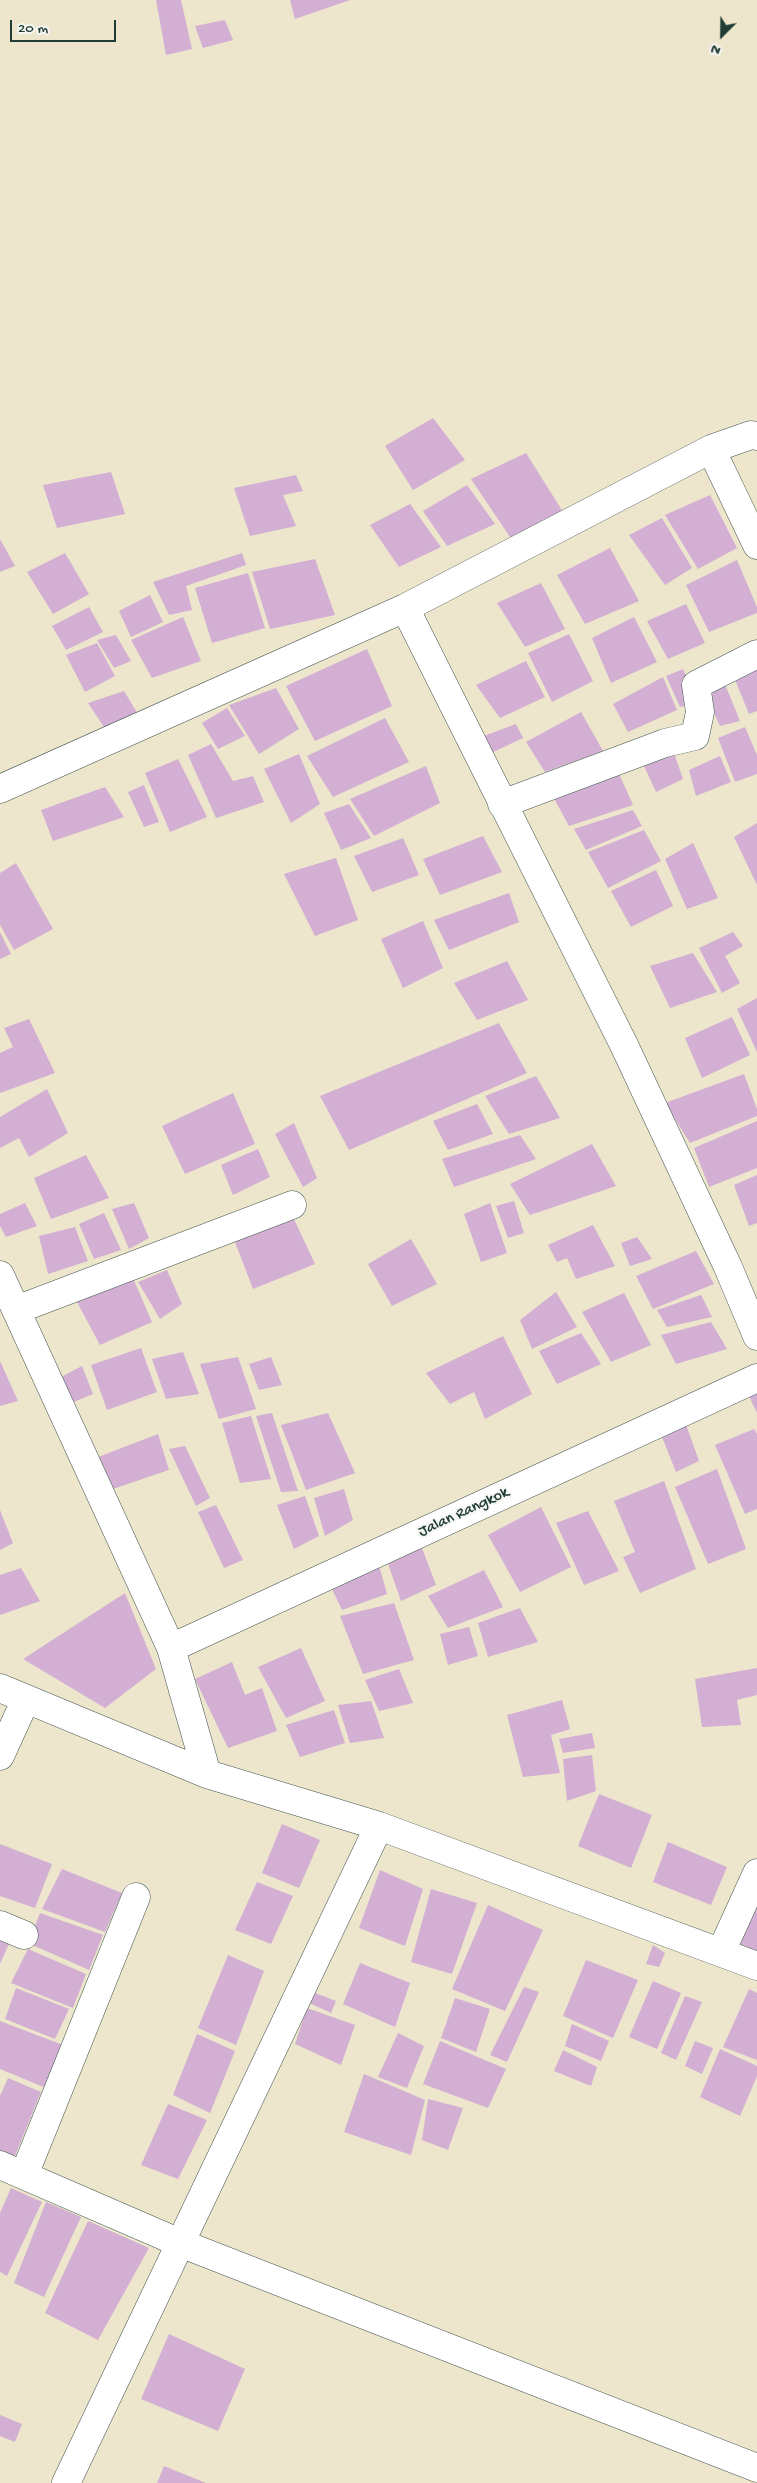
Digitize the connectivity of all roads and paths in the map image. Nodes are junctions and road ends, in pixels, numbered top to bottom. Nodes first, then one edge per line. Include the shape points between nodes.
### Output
1 (757, 436) edge
2 (711, 449) junction
3 (757, 546) edge
4 (405, 608) junction
5 (757, 654) edge
6 (0, 789) edge
7 (502, 804) junction
8 (292, 1205) dead end
9 (0, 1275) edge
10 (16, 1310) junction
11 (757, 1336) edge
12 (757, 1378) edge
13 (171, 1648) junction
14 (0, 1688) edge
15 (26, 1699) junction
16 (0, 1756) edge
17 (207, 1774) junction
18 (379, 1826) junction
19 (757, 1873) edge
20 (136, 1897) dead end
21 (720, 1952) junction
22 (757, 1966) edge
23 (12, 2170) edge
24 (180, 2243) junction
25 (757, 2468) edge
26 (66, 2483) edge

1 - 2 street
2 - 3 street
2 - 4 street
4 - 6 street
4 - 7 street
5 - 7 street via 696,686 700,712 694,736 666,743
7 - 11 street via 624,1045
8 - 10 street
9 - 10 street
10 - 13 street
12 - 13 street, Jalan Rangkok
13 - 17 street
14 - 15 street
15 - 16 street
15 - 17 street
17 - 18 street
18 - 21 street
18 - 24 street
19 - 21 street
20 - 23 street
21 - 22 street
23 - 24 street
24 - 25 street
24 - 26 street

